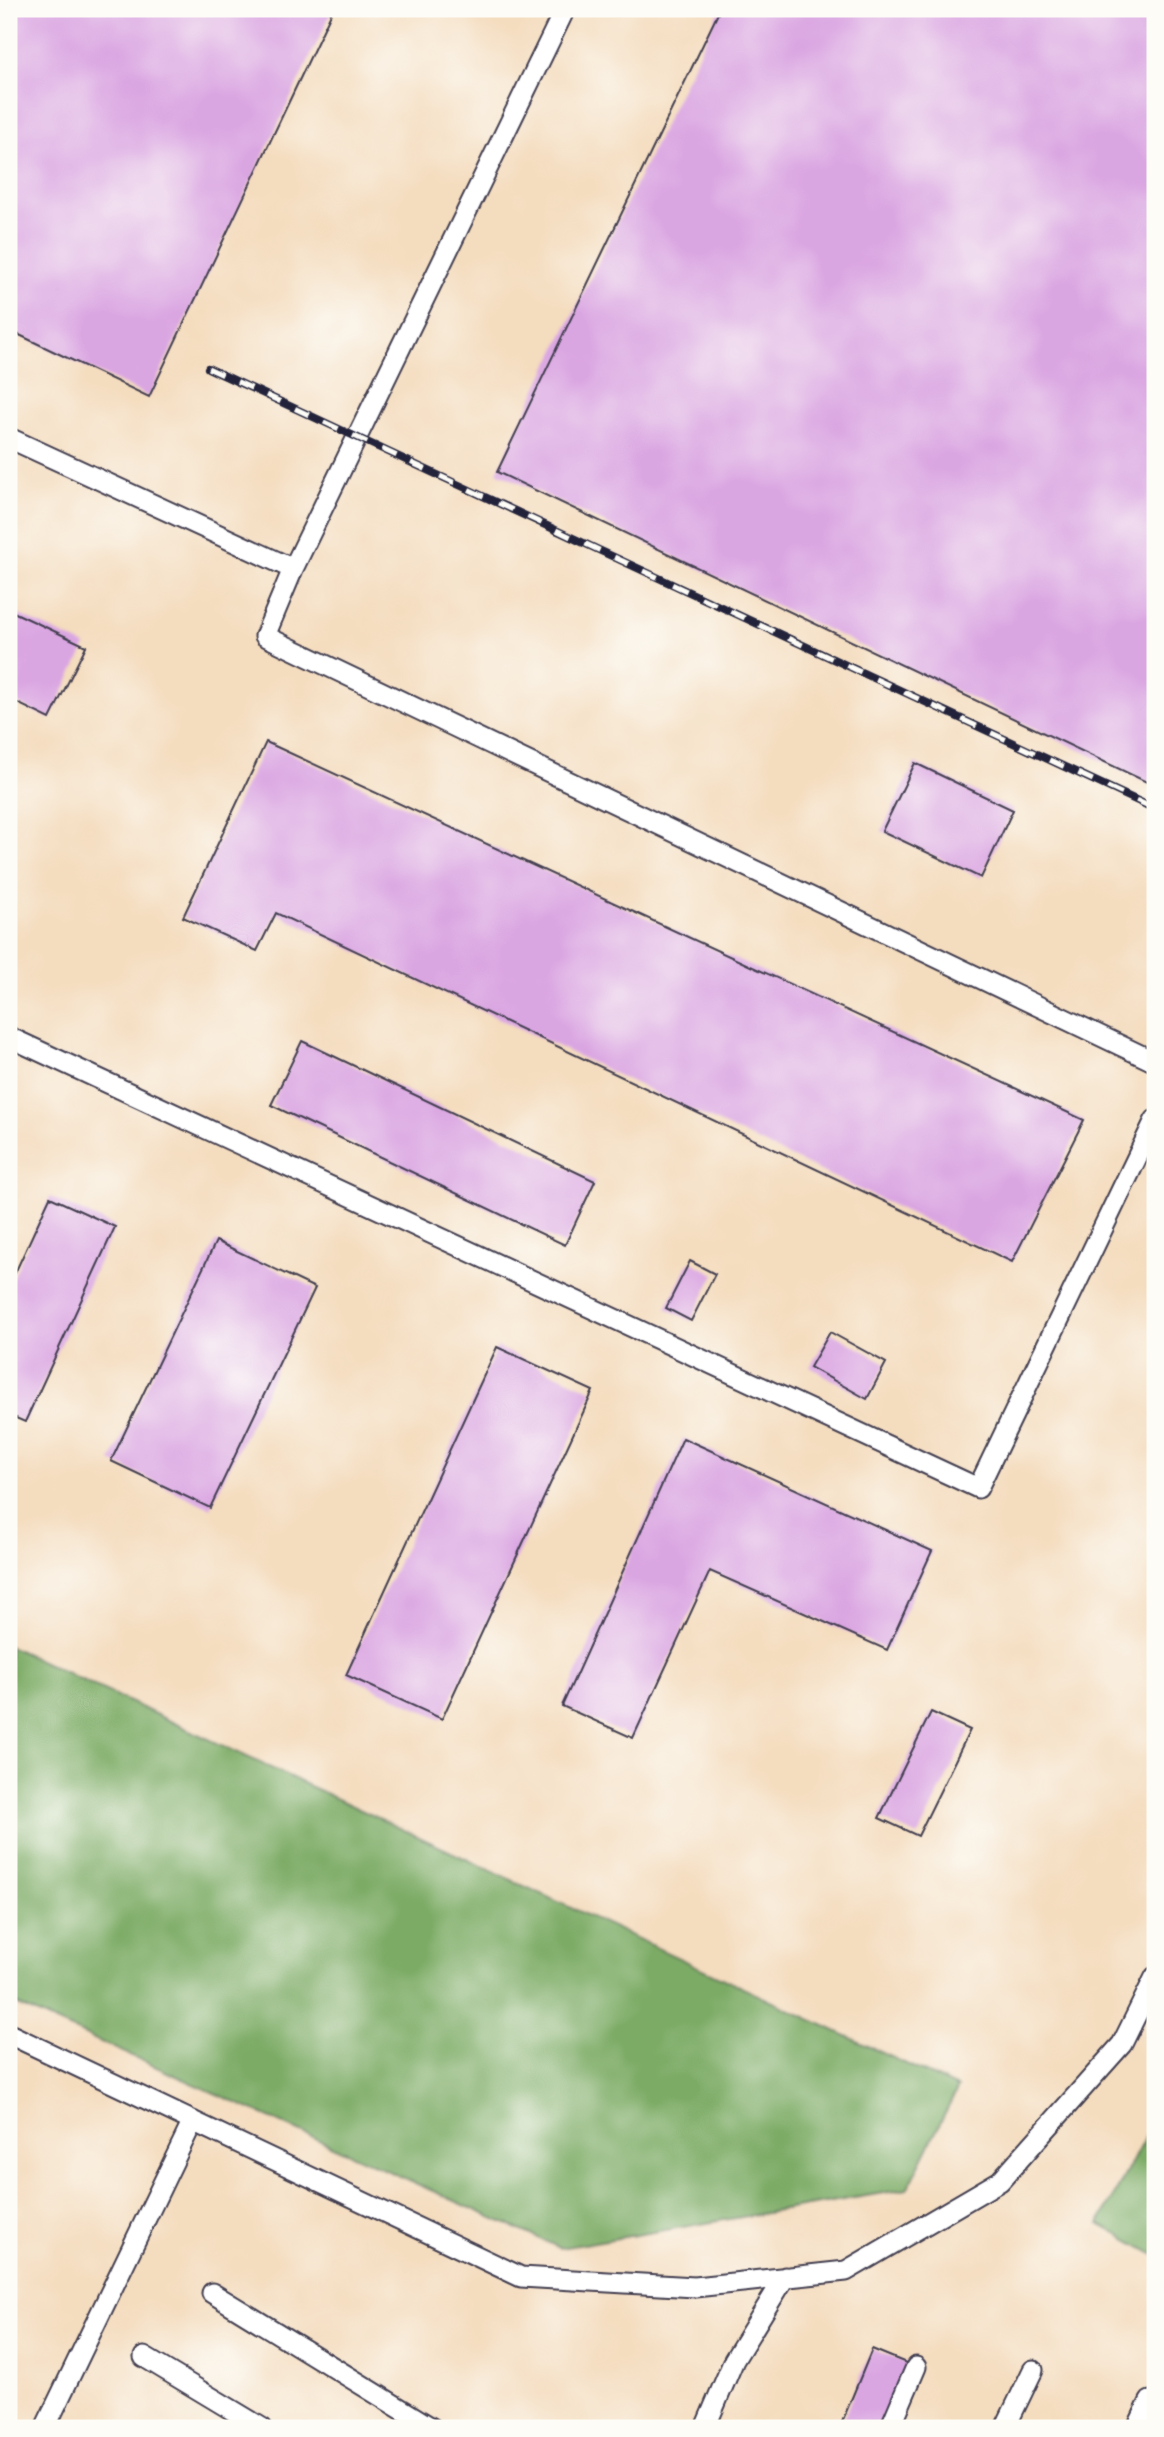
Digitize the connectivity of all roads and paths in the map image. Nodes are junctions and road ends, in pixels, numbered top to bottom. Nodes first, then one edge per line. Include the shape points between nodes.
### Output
1 (565, 9) edge
2 (9, 438) edge
3 (293, 569) junction
4 (9, 1037) edge
5 (1155, 1062) edge
6 (1155, 1120) edge
7 (1155, 1977) edge
8 (9, 2034) edge
9 (193, 2121) junction
10 (785, 2277) junction
11 (212, 2293) dead end
12 (144, 2357) dead end
13 (916, 2367) dead end
14 (1033, 2370) dead end
15 (1150, 2401) dead end
16 (45, 2428) edge
17 (262, 2428) edge
18 (432, 2428) edge
19 (705, 2428) edge
20 (890, 2428) edge
21 (1005, 2428) edge
22 (1137, 2428) edge

1 - 3 lane
2 - 3 lane
3 - 5 lane via 265,636
4 - 6 lane via 978,1488
7 - 10 lane via 1122,2044 1000,2181 846,2271
8 - 9 lane
9 - 10 lane via 521,2277 695,2287
9 - 16 lane
10 - 19 lane via 734,2360
11 - 18 lane
12 - 17 lane
13 - 20 lane
14 - 21 lane
15 - 22 lane

